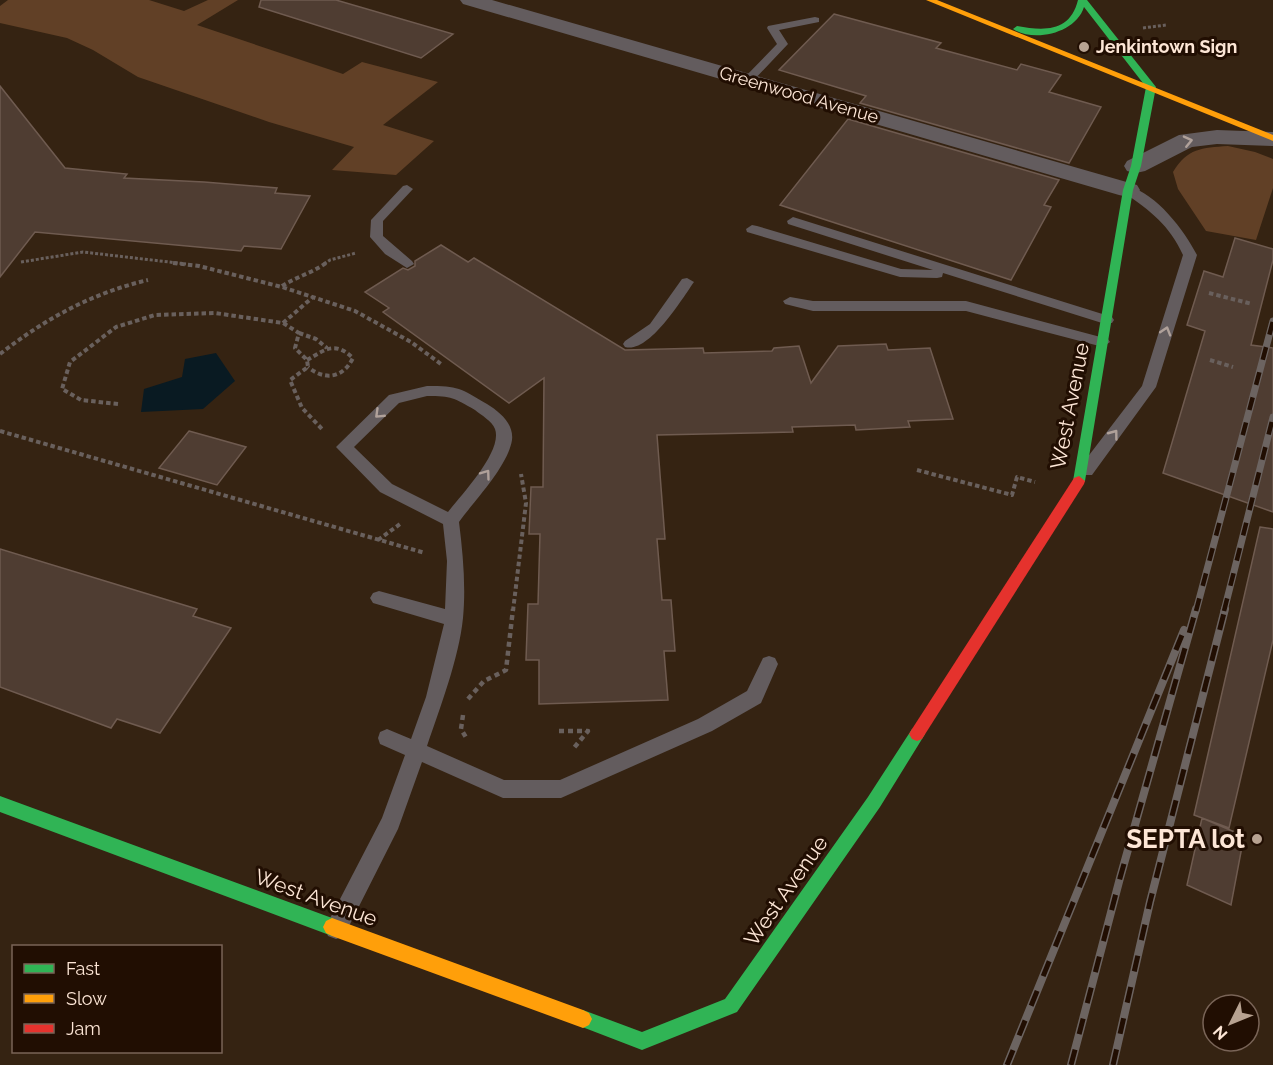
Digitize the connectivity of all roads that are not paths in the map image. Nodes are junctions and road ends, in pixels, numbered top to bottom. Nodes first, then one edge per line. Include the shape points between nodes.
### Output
1 (470, 0) edge
2 (930, 0) edge
3 (1083, 0) edge
4 (815, 20) dead end
5 (983, 20) junction
6 (747, 81) junction
7 (1151, 87) junction
8 (1273, 138) edge
9 (1136, 166) junction
10 (407, 189) dead end
11 (1128, 190) junction
12 (793, 221) dead end
13 (752, 229) dead end
14 (407, 264) dead end
15 (957, 274) junction
16 (687, 282) dead end
17 (790, 301) dead end
18 (1107, 320) junction
19 (1103, 342) junction
20 (630, 344) dead end
21 (1079, 480) junction
22 (451, 521) junction
23 (379, 598) dead end
24 (454, 619) junction
25 (769, 664) dead end
26 (387, 738) dead end
27 (415, 748) junction
28 (0, 804) edge
29 (336, 928) junction

1 - 6 street, Greenwood Avenue
2 - 5 street
3 - 5 street via 1080,14 1058,28 1023,30
3 - 7 street
4 - 6 lane via 771,28 783,44
5 - 7 street
6 - 11 street, Greenwood Avenue
7 - 8 street
7 - 9 street, West Avenue
9 -> 8 street via 1187,140
9 - 11 street, West Avenue
10 - 14 lane via 377,220 376,237
11 - 18 street, West Avenue
21 -> 11 lane via 1149,387 1190,255 1182,236 1164,214
12 - 15 lane
13 - 15 lane via 900,273
15 - 18 lane
16 - 20 lane via 656,327
17 - 19 lane via 813,306 966,306
18 - 19 street, West Avenue
19 - 21 street, West Avenue
21 - 29 street, West Avenue via 874,802 731,1006 642,1041
22 -> 22 lane via 496,460 504,440 502,425 454,391 427,391 394,399 344,447 386,488
22 - 24 lane
23 - 24 lane
24 - 27 lane via 435,697
25 - 27 lane via 754,697 705,725 561,789 503,789
26 - 27 lane
27 - 29 lane via 391,822
28 - 29 street, West Avenue

